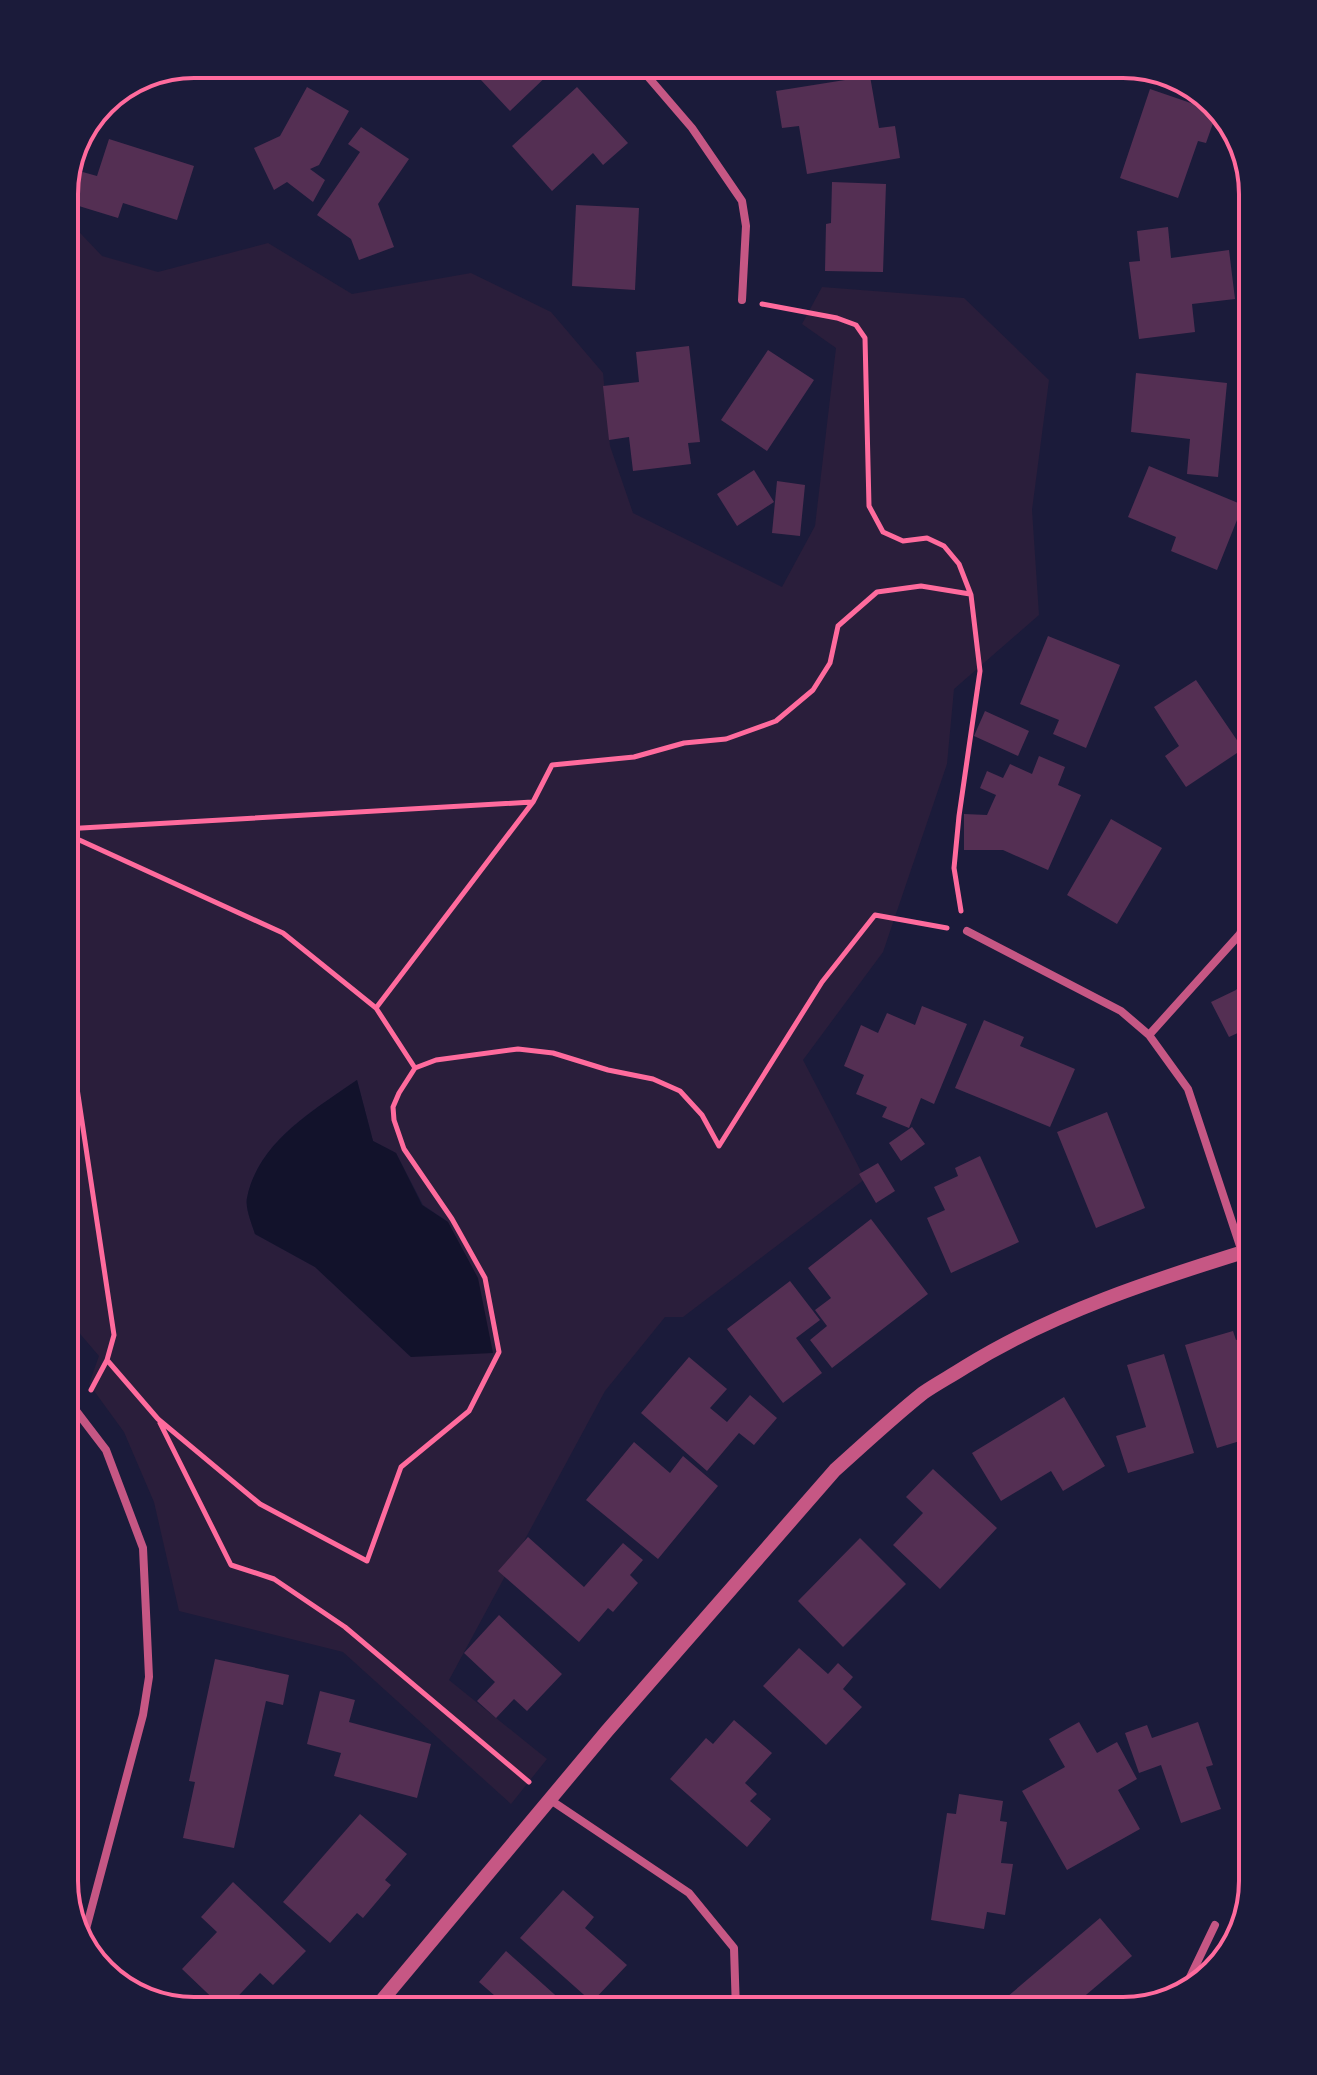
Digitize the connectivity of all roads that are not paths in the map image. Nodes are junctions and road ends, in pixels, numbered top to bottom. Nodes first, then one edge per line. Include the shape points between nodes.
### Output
1 (649, 78) edge
2 (742, 300) road end
3 (967, 931) road end
4 (1239, 935) edge
5 (1149, 1035) junction
6 (1239, 1228) edge
7 (1239, 1253) edge
8 (78, 1411) edge
9 (552, 1801) junction
10 (87, 1925) edge
11 (1215, 1925) dead end
12 (1192, 1973) edge
13 (385, 1997) edge
14 (736, 1997) edge

1 - 2 street via 692,128 742,201
3 - 5 street via 1121,1011
4 - 5 street
5 - 6 street via 1188,1089
7 - 9 street via 1108,1295 1046,1322 925,1392 835,1470
8 - 10 street via 106,1450 143,1548 149,1677
9 - 13 street
9 - 14 street via 689,1893 734,1948
11 - 12 street

